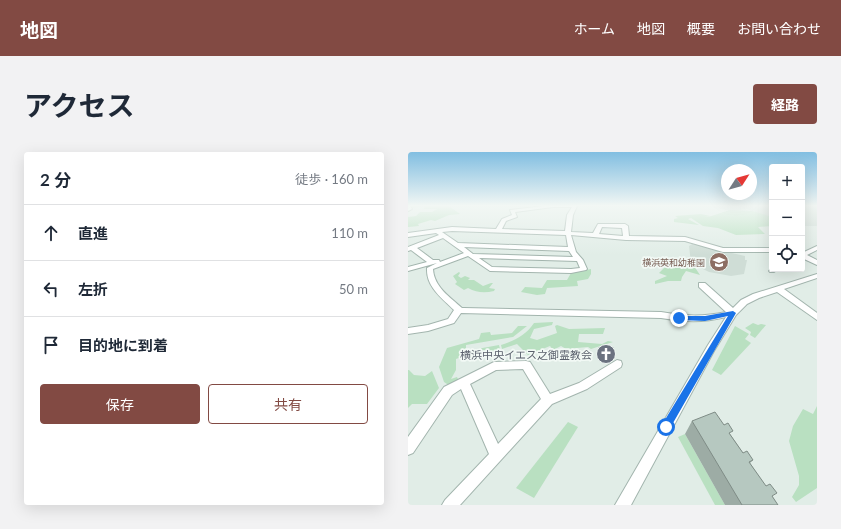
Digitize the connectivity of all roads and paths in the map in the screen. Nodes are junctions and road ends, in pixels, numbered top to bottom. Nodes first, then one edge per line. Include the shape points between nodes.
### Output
1 (503, 222) edge
2 (569, 222) edge
3 (498, 231) junction
4 (439, 233) junction
5 (568, 233) junction
6 (408, 235) edge
7 (596, 236) junction
8 (626, 238) junction
9 (455, 245) junction
10 (817, 248) edge
11 (410, 249) edge
12 (572, 249) junction
13 (769, 250) edge
14 (468, 254) junction
15 (805, 254) edge
16 (805, 256) edge
17 (579, 259) junction
18 (432, 262) junction
19 (817, 262) edge
20 (408, 269) edge
21 (817, 276) edge
22 (702, 285) dead end
23 (779, 289) junction
24 (459, 310) junction
25 (733, 313) junction
26 (817, 317) edge
27 (408, 331) edge
28 (617, 364) dead end
29 (464, 382) junction
30 (548, 400) junction
31 (408, 448) edge
32 (496, 455) junction
33 (450, 505) edge
34 (623, 505) edge

1 - 3 street
2 - 5 street
3 - 4 street via 454,230
3 - 5 street
4 - 6 street
4 - 9 street
4 - 11 street
5 - 7 street
5 - 12 street
7 - 8 street
7 - 8 street via 600,225 625,226
8 - 13 street via 688,240 723,250
9 - 12 street
9 - 14 street
10 - 15 street
11 - 18 street
12 - 17 street via 572,253
14 - 17 street
14 - 17 street via 490,269 584,269
14 - 18 street
14 - 24 street via 430,268 431,280
16 - 19 street
18 - 20 street
21 - 23 street
22 - 25 street
23 - 25 street via 744,302
23 - 26 street
24 - 25 street via 662,315 705,319
24 - 27 street via 451,321
25 - 34 street
28 - 30 street via 583,386
29 - 30 street via 494,366 526,365
29 - 31 street via 448,391
29 - 32 street
30 - 32 street
32 - 33 street

